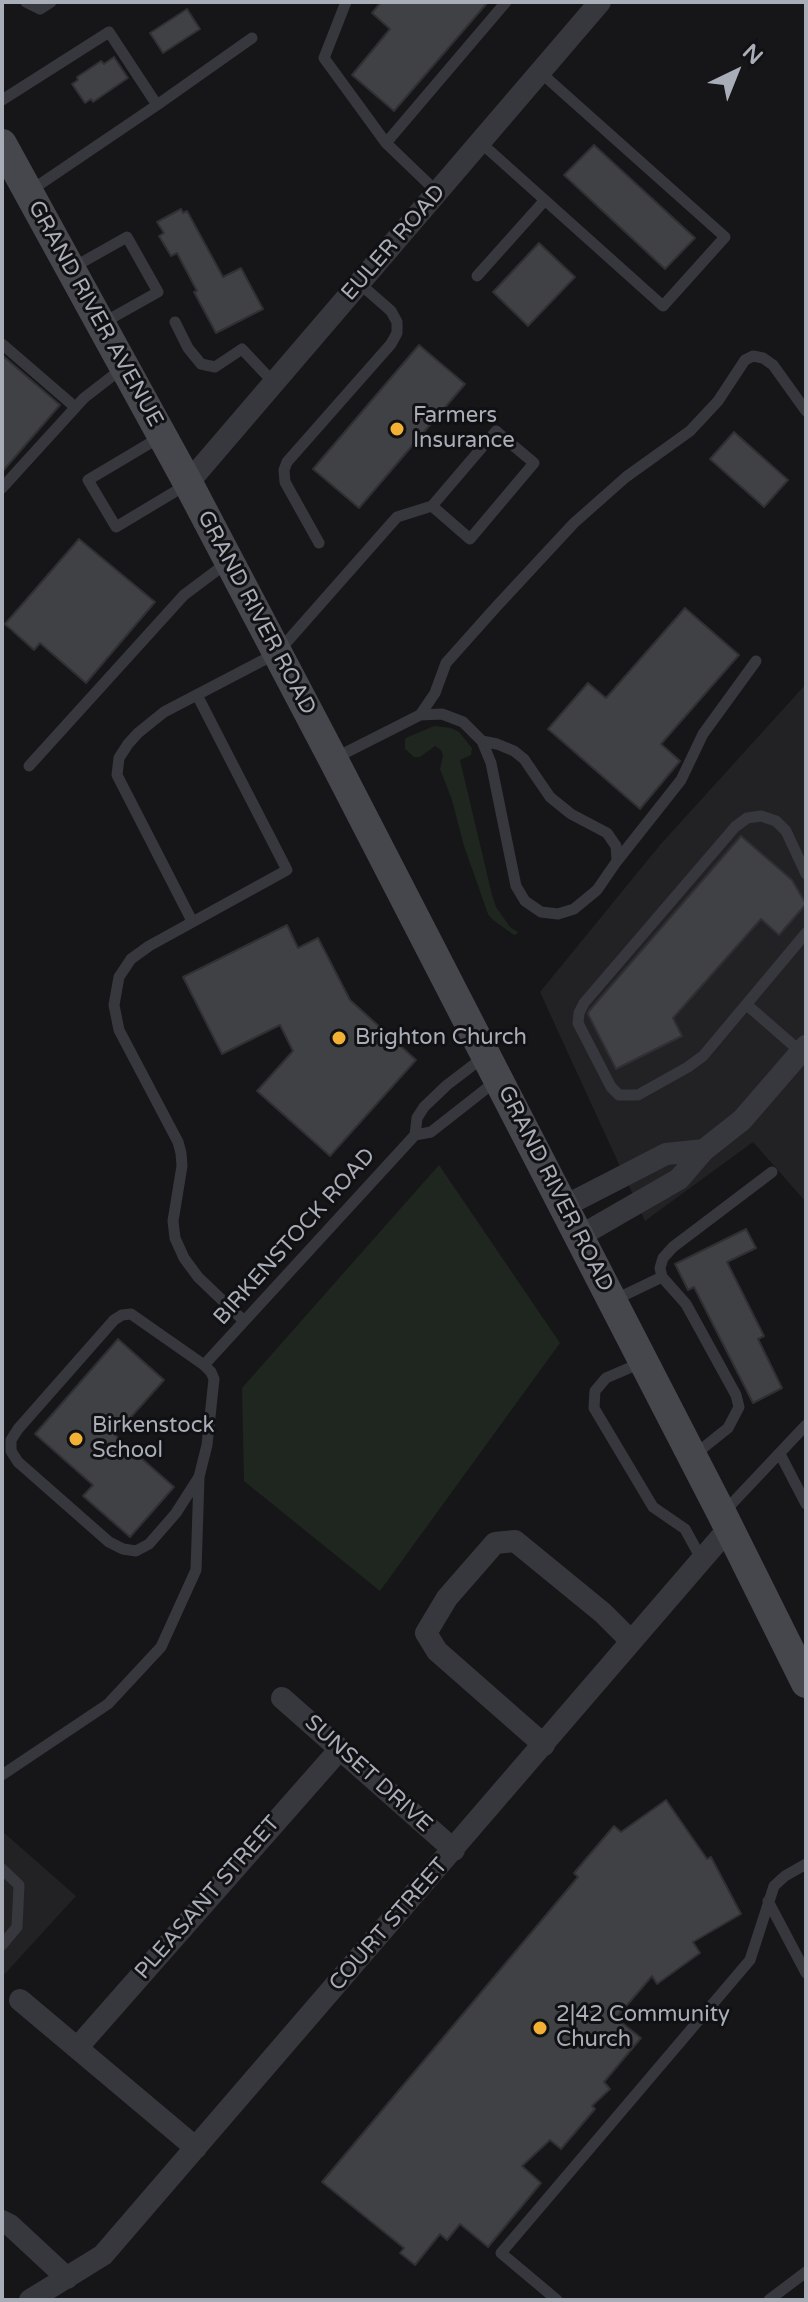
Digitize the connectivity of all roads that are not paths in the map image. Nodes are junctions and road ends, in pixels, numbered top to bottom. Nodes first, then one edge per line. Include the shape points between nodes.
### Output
1 (26, 2) edge
2 (51, 2) edge
3 (346, 2) edge
4 (506, 2) edge
5 (600, 2) edge
6 (252, 38) dead end
7 (540, 72) junction
8 (2, 100) edge
9 (157, 105) junction
10 (480, 142) junction
11 (386, 143) junction
12 (2, 144) edge
13 (28, 192) junction
14 (437, 192) junction
15 (545, 200) junction
16 (71, 269) junction
17 (477, 276) dead end
18 (359, 283) junction
19 (175, 322) dead end
20 (101, 324) junction
21 (2, 344) edge
22 (124, 367) junction
23 (274, 383) junction
24 (75, 407) junction
25 (806, 411) edge
26 (162, 435) junction
27 (188, 483) junction
28 (2, 488) edge
29 (432, 506) junction
30 (319, 543) dead end
31 (228, 561) junction
32 (277, 653) junction
33 (756, 661) dead end
34 (197, 695) junction
35 (420, 715) junction
36 (482, 741) junction
37 (333, 759) junction
38 (29, 766) dead end
39 (617, 861) junction
40 (806, 874) edge
41 (192, 921) junction
42 (806, 933) edge
43 (747, 1005) junction
44 (804, 1049) edge
45 (492, 1067) junction
46 (415, 1135) junction
47 (704, 1150) junction
48 (772, 1172) dead end
49 (563, 1207) junction
50 (580, 1236) junction
51 (662, 1277) junction
52 (612, 1301) junction
53 (244, 1321) junction
54 (644, 1362) junction
55 (204, 1365) junction
56 (806, 1425) edge
57 (780, 1454) junction
58 (692, 1456) junction
59 (199, 1477) junction
60 (806, 1504) edge
61 (726, 1521) junction
62 (702, 1560) junction
63 (631, 1641) junction
64 (806, 1683) edge
65 (282, 1698) dead end
66 (544, 1745) junction
67 (340, 1749) junction
68 (2, 1775) edge
69 (454, 1850) junction
70 (806, 1864) edge
71 (2, 1869) edge
72 (768, 1901) junction
73 (2, 1945) edge
74 (806, 1973) edge
75 (20, 2000) dead end
76 (77, 2048) junction
77 (196, 2148) junction
78 (2, 2221) edge
79 (806, 2272) edge
80 (67, 2278) junction
81 (30, 2300) edge
82 (557, 2300) edge
83 (769, 2300) edge

1 - 2 lane via 40,9
3 - 11 lane via 324,58
4 - 11 lane
5 - 7 street, EULER ROAD
6 - 9 lane
7 - 10 street, EULER ROAD
7 - 15 lane via 725,237 663,306
8 - 9 lane via 109,32
9 - 13 lane
10 - 14 street, EULER ROAD
10 - 15 lane
11 - 14 lane
12 - 13 main road, GRAND RIVER AVENUE
13 - 16 main road, GRAND RIVER AVENUE
14 - 18 street, EULER ROAD
15 - 17 lane
16 - 20 main road, GRAND RIVER AVENUE
16 - 20 lane via 127,237 158,292
18 - 23 street, EULER ROAD
18 - 30 lane via 391,311 397,333 284,470 285,482
19 - 23 lane via 201,364 215,367 242,349
20 - 22 main road, GRAND RIVER AVENUE
21 - 24 lane
22 - 24 lane
22 - 26 main road, GRAND RIVER AVENUE
23 - 27 street, EULER ROAD
24 - 28 lane
25 - 35 lane via 773,365 753,356 745,360 690,431 574,523 453,654
26 - 27 main road, GRAND RIVER AVENUE
26 - 27 lane via 88,480 116,527
27 - 31 main road, GRAND RIVER ROAD
29 - 29 lane via 496,431 534,463 470,539
29 - 32 lane via 397,517
31 - 32 main road, GRAND RIVER ROAD
31 - 38 lane via 184,595
32 - 34 lane
32 - 37 main road, GRAND RIVER ROAD
33 - 39 lane via 703,734 681,780
34 - 41 lane via 147,724 123,751 117,775
34 - 41 lane via 287,870
35 - 36 lane via 442,714 463,722
35 - 37 lane
36 - 39 lane via 524,759 550,797 607,833 616,846
36 - 39 lane via 516,886 525,901 541,912 574,909 597,890
37 - 45 main road, GRAND RIVER ROAD
40 - 43 lane via 776,821 747,818 584,1003 578,1023 611,1087 629,1097 703,1056
41 - 53 lane via 131,959 119,977 114,1005 119,1030 181,1153 173,1221 179,1248 198,1277
42 - 43 lane
43 - 44 lane
44 - 47 street via 742,1120
45 - 46 lane, BIRKENSTOCK ROAD via 431,1132
45 - 46 lane, BIRKENSTOCK ROAD via 447,1085 424,1107
45 - 49 main road, GRAND RIVER ROAD
46 - 53 lane, BIRKENSTOCK ROAD
47 - 49 street via 666,1154
47 - 50 street via 679,1179
48 - 51 lane via 673,1247 663,1258
49 - 50 main road, GRAND RIVER ROAD
50 - 52 main road, GRAND RIVER ROAD
51 - 52 lane
51 - 58 lane via 686,1304 739,1407 728,1428
52 - 54 main road, GRAND RIVER ROAD
53 - 55 lane, BIRKENSTOCK ROAD
54 - 58 main road, GRAND RIVER ROAD
54 - 62 lane via 606,1378 595,1391 594,1408 653,1507 685,1529
55 - 59 lane via 214,1379
55 - 59 lane via 139,1318 122,1315 11,1440 18,1462 123,1549 136,1551 149,1544
56 - 57 lane
57 - 60 lane
57 - 61 lane
58 - 61 main road, GRAND RIVER ROAD
59 - 68 lane via 196,1570 161,1647 108,1704
61 - 62 street, COURT STREET
61 - 64 main road, GRAND RIVER ROAD
62 - 63 street, COURT STREET
63 - 66 street, COURT STREET
63 - 66 street via 515,1541 495,1543 447,1598 426,1633 437,1651
65 - 67 street, SUNSET DRIVE
66 - 69 street, COURT STREET
67 - 69 street, SUNSET DRIVE
67 - 76 street, PLEASANT STREET
69 - 77 street, COURT STREET
70 - 72 lane via 774,1886
71 - 73 lane via 19,1885 17,1927
72 - 74 lane
72 - 82 lane via 750,1960 501,2253
75 - 76 street
76 - 77 street
77 - 80 street, COURT STREET via 103,2255
78 - 80 street
79 - 83 lane
80 - 81 street, COURT STREET

